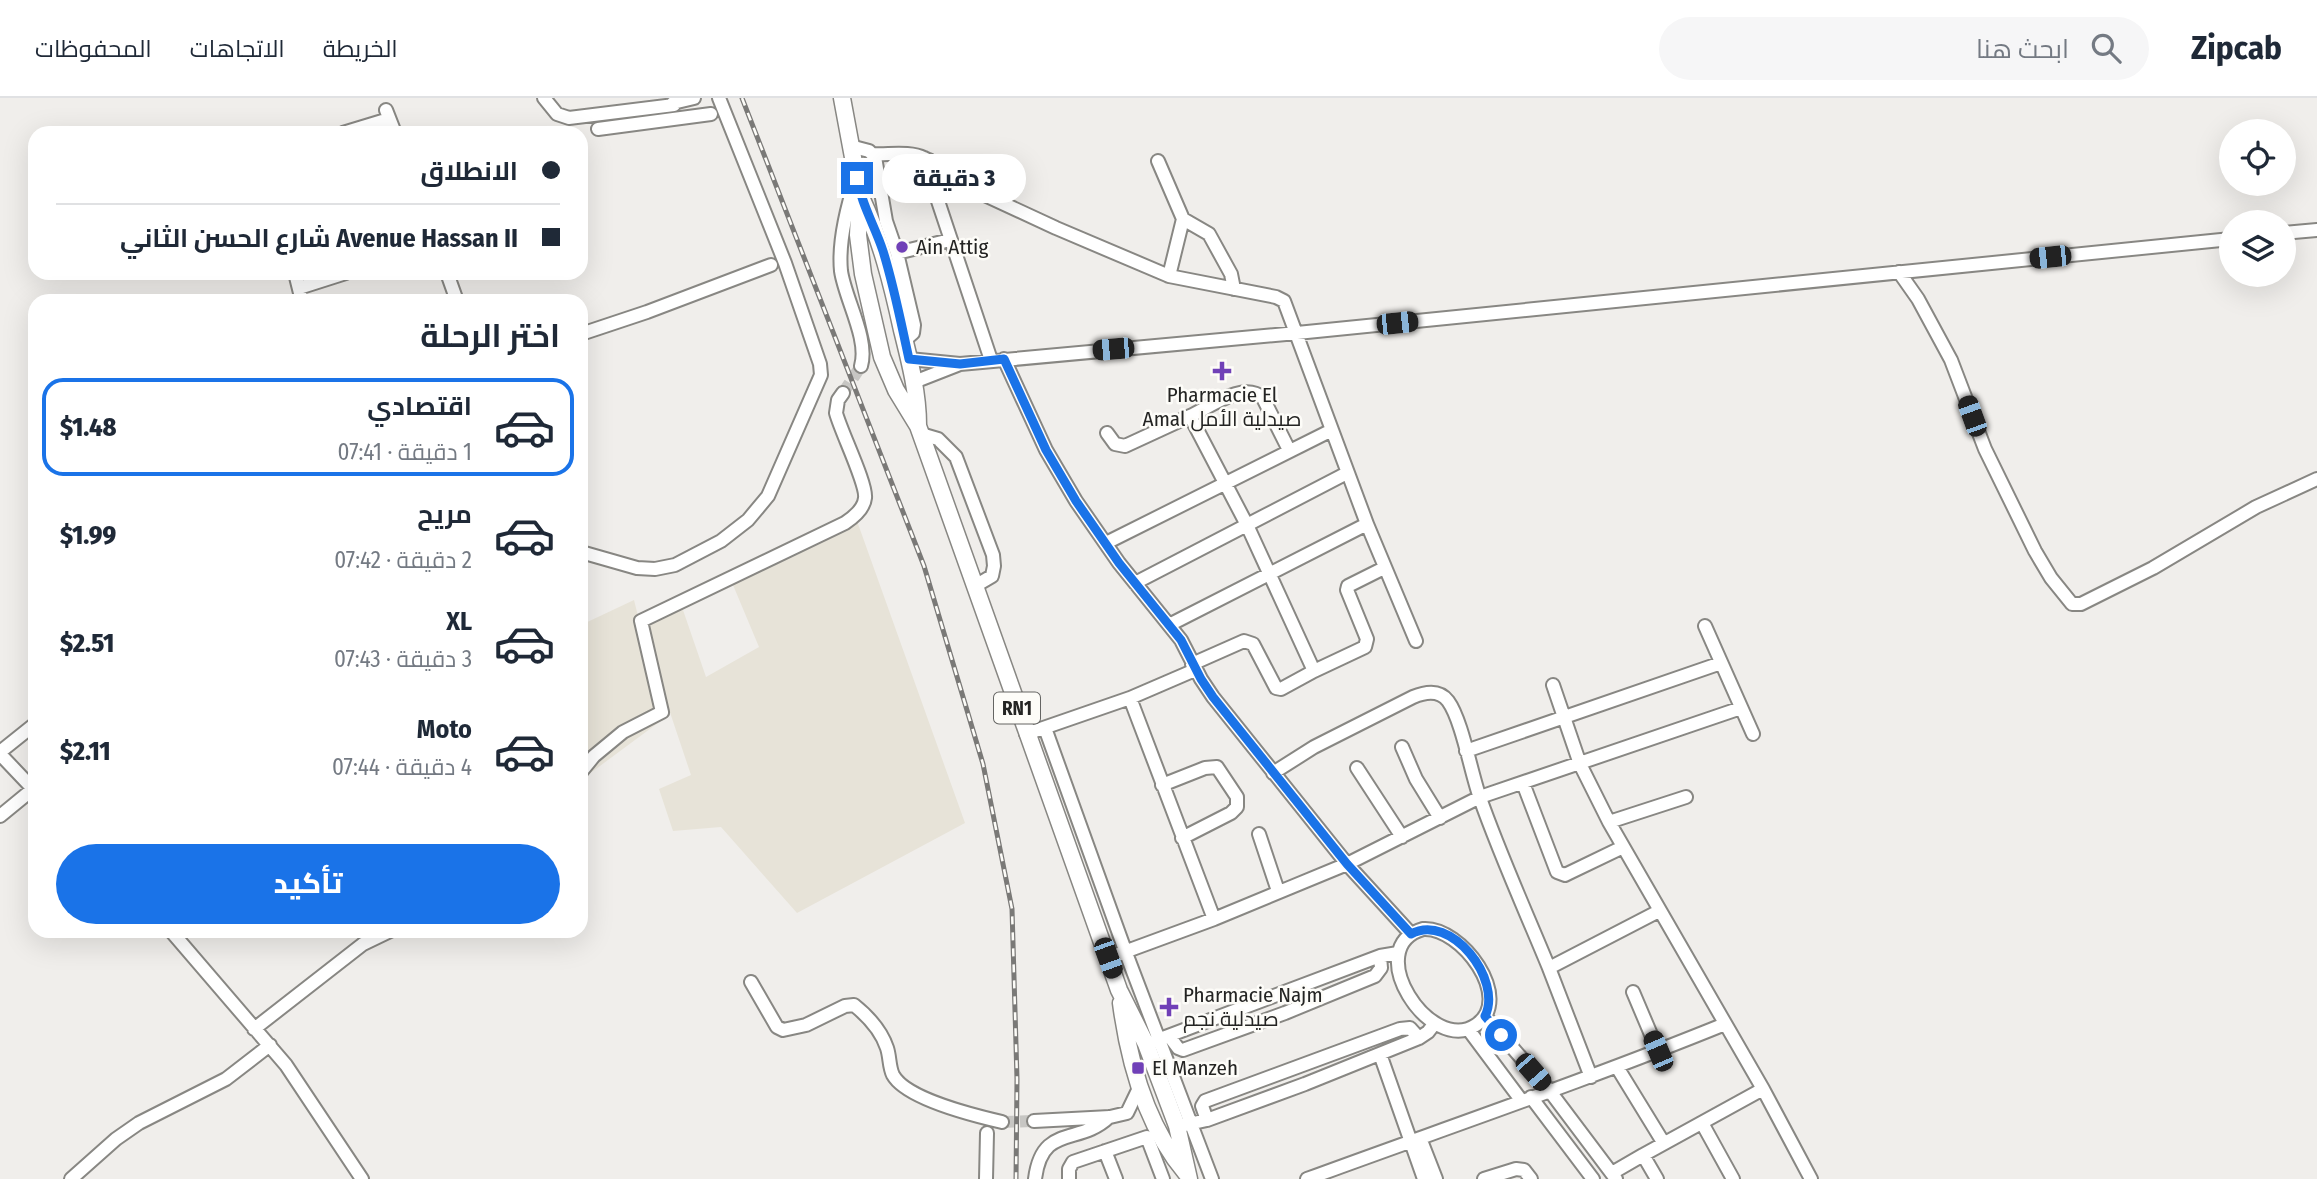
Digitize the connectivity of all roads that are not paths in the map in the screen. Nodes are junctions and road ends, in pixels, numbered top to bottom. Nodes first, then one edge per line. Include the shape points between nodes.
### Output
1 (544, 98) edge
2 (694, 98) edge
3 (719, 98) edge
4 (842, 98) edge
5 (674, 106) edge
6 (711, 114) dead end
7 (360, 126) edge
8 (392, 126) edge
9 (598, 129) dead end
10 (850, 145) junction
11 (873, 154) junction
12 (929, 160) junction
13 (1158, 161) dead end
14 (858, 187) junction
15 (1183, 219) junction
16 (2317, 230) edge
17 (2296, 232) edge
18 (950, 240) junction
19 (2219, 240) edge
20 (891, 255) junction
21 (771, 265) dead end
22 (862, 267) junction
23 (1899, 272) junction
24 (1169, 276) junction
25 (297, 280) edge
26 (324, 280) edge
27 (845, 287) junction
28 (299, 288) junction
29 (1234, 289) junction
30 (300, 294) edge
31 (588, 332) edge
32 (1297, 333) junction
33 (998, 359) junction
34 (909, 361) junction
35 (960, 364) junction
36 (861, 366) tunnel mouth
37 (885, 367) junction
38 (914, 382) junction
39 (843, 393) tunnel mouth
40 (1190, 416) junction
41 (919, 430) junction
42 (1332, 430) junction
43 (1107, 432) dead end
44 (1289, 450) junction
45 (1347, 473) junction
46 (2317, 478) edge
47 (1225, 482) junction
48 (1367, 524) junction
49 (1247, 526) junction
50 (1106, 544) junction
51 (588, 554) edge
52 (1384, 568) junction
53 (1269, 572) junction
54 (1135, 583) junction
55 (975, 586) junction
56 (1169, 625) junction
57 (1705, 626) dead end
58 (1416, 641) dead end
59 (1721, 663) junction
60 (1194, 667) junction
61 (1314, 671) junction
62 (1553, 685) dead end
63 (1130, 698) junction
64 (1741, 708) junction
65 (1563, 717) junction
66 (1045, 728) junction
67 (28, 730) edge
68 (1026, 734) junction
69 (1753, 734) dead end
70 (1402, 747) dead end
71 (1466, 751) junction
72 (0, 753) edge
73 (588, 763) edge
74 (1580, 764) junction
75 (1357, 768) dead end
76 (1273, 773) junction
77 (28, 783) edge
78 (1523, 783) junction
79 (1162, 785) junction
80 (28, 795) edge
81 (1480, 797) junction
82 (1686, 797) dead end
83 (0, 817) edge
84 (1440, 818) junction
85 (1609, 822) junction
86 (1259, 834) dead end
87 (1402, 837) junction
88 (1182, 838) junction
89 (1623, 847) junction
90 (1347, 864) junction
91 (1278, 891) junction
92 (1658, 911) junction
93 (1214, 919) junction
94 (1411, 934) junction
95 (177, 938) edge
96 (375, 938) edge
97 (1126, 953) junction
98 (1398, 953) junction
99 (1380, 956) junction
100 (1108, 958) junction
101 (1549, 968) junction
102 (751, 982) dead end
103 (1119, 990) junction
104 (1633, 992) dead end
105 (1278, 996) junction
106 (1285, 1013) junction
107 (1485, 1016) junction
108 (1435, 1023) junction
109 (1725, 1024) junction
110 (254, 1028) junction
111 (1468, 1029) junction
112 (1419, 1038) junction
113 (1158, 1040) junction
114 (270, 1045) junction
115 (1128, 1050) junction
116 (1658, 1051) junction
117 (1380, 1054) junction
118 (1299, 1067) junction
119 (1617, 1067) junction
120 (1591, 1077) junction
121 (1305, 1084) junction
122 (1140, 1086) junction
123 (1763, 1089) junction
124 (1549, 1090) junction
125 (1526, 1098) junction
126 (1127, 1113) junction
127 (1110, 1117) junction
128 (1207, 1120) junction
129 (1034, 1121) tunnel mouth
130 (1002, 1122) tunnel mouth
131 (1702, 1123) junction
132 (1155, 1124) junction
133 (1185, 1125) junction
134 (987, 1133) dead end
135 (1415, 1139) junction
136 (1663, 1142) junction
137 (1105, 1151) junction
138 (1643, 1156) junction
139 (1614, 1176) edge
140 (1188, 1177) edge
141 (71, 1179) edge
142 (362, 1179) edge
143 (986, 1179) edge
144 (1035, 1179) edge
145 (1069, 1179) edge
146 (1116, 1179) edge
147 (1163, 1179) edge
148 (1212, 1179) edge
149 (1307, 1179) edge
150 (1424, 1179) edge
151 (1436, 1179) edge
152 (1484, 1179) edge
153 (1531, 1179) edge
154 (1593, 1179) edge
155 (1657, 1179) edge
156 (1733, 1179) edge
157 (1811, 1179) edge

1 - 5 street via 557,114 569,118
2 - 5 street
3 - 51 street via 785,263 821,375 768,496 748,520 721,541 675,565 655,569
4 - 10 main road, RN1
5 - 6 street
5 - 9 street
7 - 8 street via 388,114
10 - 11 street
10 - 14 main road, RN1
11 - 12 street
11 - 20 street
12 - 18 street
12 - 24 street via 961,184
13 - 15 street
14 - 20 main road, RN1
14 - 22 main road, RN1
14 - 27 street via 848,207 841,256
15 - 24 street
15 - 29 street via 1209,234
16 - 17 street
18 - 20 street
18 - 33 street
19 - 23 street
20 - 22 main road via 873,252 866,255
20 - 34 main road, RN1
21 - 31 street
22 - 27 street
22 - 37 main road, RN1
23 - 32 street
23 - 46 street via 1940,335 1985,449 2035,551 2072,604 2081,604 2153,568 2256,507
24 - 29 street
25 - 28 street
26 - 28 street
27 - 36 street via 863,352
28 - 30 street
29 - 32 street via 1284,301
32 - 33 street
32 - 42 street
33 - 35 street
33 - 50 street via 1046,450
34 - 35 street
34 - 37 main road via 897,374
34 - 38 main road, RN1
35 - 38 street
37 - 41 main road, RN1
38 - 41 main road, RN1
39 - 73 street via 836,413 864,485 863,505 845,523 641,621 662,712 623,732
40 - 43 street via 1125,446 1115,443
40 - 44 street via 1239,393 1252,392 1264,398
40 - 47 street
41 - 55 main road, RN1
41 - 55 street via 938,439 956,457 993,555 992,576
42 - 44 street
42 - 45 street
44 - 47 street
45 - 48 street
45 - 49 street
47 - 49 street
47 - 50 street
48 - 52 street
48 - 53 street
49 - 53 street
49 - 54 street
50 - 54 street
52 - 58 street
52 - 61 street via 1347,590 1367,639 1365,647
53 - 56 street
53 - 61 street
54 - 56 street
55 - 68 main road, RN1
56 - 60 street
57 - 59 street
59 - 64 street
59 - 65 street
60 - 61 street via 1244,641 1253,644 1276,688
60 - 63 street
60 - 76 street
62 - 65 street
63 - 66 street
63 - 79 street
64 - 69 street
64 - 74 street
65 - 71 street
65 - 74 street
66 - 68 street
66 - 97 street
67 - 72 street
68 - 100 main road, RN1
70 - 84 street
71 - 76 street via 1447,699 1425,692 1314,747
71 - 81 street
72 - 77 street
74 - 78 street
74 - 85 street
75 - 87 street
76 - 90 street
78 - 81 street
78 - 89 street via 1557,872 1569,873
79 - 88 street
79 - 88 street via 1217,767 1237,797 1237,807 1231,813
80 - 83 street
81 - 84 street
81 - 101 street
82 - 85 street
84 - 87 street
85 - 89 street
86 - 91 street
87 - 90 street
88 - 93 street
89 - 92 street
90 - 91 street
90 - 94 street
91 - 93 street
92 - 101 street
92 - 109 street
93 - 97 street
94 - 98 street
94 - 107 street via 1435,929 1470,953 1485,980 1489,999
95 - 110 street
96 - 110 street
97 - 100 street
97 - 113 street
98 - 99 street
98 - 108 street via 1407,992
99 - 105 street
99 - 106 street via 1381,968 1375,976
100 - 103 main road, RN1
101 - 120 street
102 - 130 street via 783,1030 854,1005 876,1026 891,1071 905,1088 963,1113
103 - 113 main road, RN1
103 - 115 main road, RN1
104 - 116 street
105 - 106 street
105 - 113 street
106 - 113 street via 1183,1050
107 - 111 street
107 - 124 street
108 - 111 street
108 - 112 street
109 - 116 street
109 - 123 street
110 - 114 street
111 - 125 street
112 - 117 street
112 - 118 street via 1406,1027
113 - 115 main road via 1136,1043
113 - 133 main road, RN1
114 - 141 street via 226,1079 139,1123
114 - 142 street
115 - 122 main road, RN1
116 - 119 street
117 - 121 street
117 - 135 street
118 - 121 street
118 - 128 street via 1205,1101 1202,1107
119 - 120 street
119 - 136 street
120 - 124 street
121 - 128 street
122 - 126 street
122 - 132 main road, RN1
123 - 131 street
123 - 157 street
124 - 125 street
124 - 139 street
125 - 135 street
125 - 154 street
126 - 127 street
126 - 132 street
127 - 129 street
127 - 144 street via 1051,1143 1038,1163
128 - 133 street
131 - 136 street
131 - 156 street
132 - 133 main road via 1167,1130
132 - 140 main road, RN1
133 - 140 main road, RN1
133 - 148 street
134 - 143 street
135 - 149 street
135 - 150 street
135 - 151 street
136 - 138 street
137 - 145 street via 1073,1163
137 - 146 street
137 - 147 street via 1147,1137
138 - 139 street
138 - 155 street
152 - 153 street via 1516,1169 1524,1170

